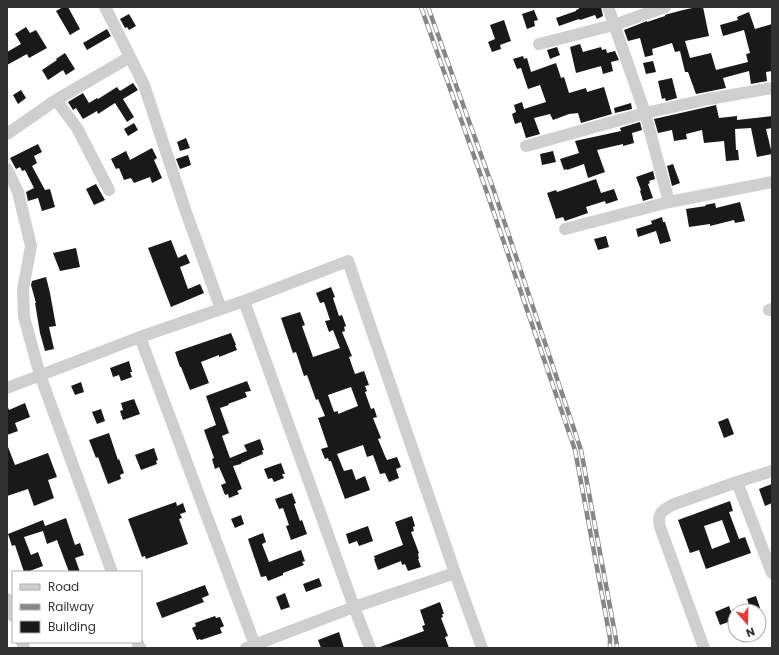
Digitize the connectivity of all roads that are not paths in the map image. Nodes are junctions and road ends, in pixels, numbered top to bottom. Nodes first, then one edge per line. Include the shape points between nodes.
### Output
1 (105, 7) edge
2 (608, 7) edge
3 (665, 7) edge
4 (614, 25) junction
5 (539, 44) dead end
6 (130, 57) junction
7 (772, 88) edge
8 (56, 100) junction
9 (645, 113) junction
10 (7, 134) edge
11 (526, 146) dead end
12 (7, 169) edge
13 (772, 182) edge
14 (109, 190) dead end
15 (669, 202) junction
16 (565, 229) dead end
17 (244, 301) junction
18 (222, 309) junction
19 (140, 337) junction
20 (40, 375) junction
21 (7, 388) edge
22 (772, 471) edge
23 (737, 482) junction
24 (112, 571) edge
25 (455, 573) junction
26 (772, 573) edge
27 (7, 599) edge
28 (354, 607) junction
29 (12, 613) edge
30 (252, 647) edge
31 (370, 648) edge
32 (482, 648) edge
33 (704, 648) edge

1 - 6 street
2 - 4 street
3 - 4 street
4 - 5 street
4 - 9 street
6 - 8 street
6 - 18 street via 144,85 186,212
7 - 9 street
8 - 10 street
8 - 14 street via 77,128
9 - 11 street
9 - 15 street
12 - 20 street via 18,192 31,246 24,289 24,317
13 - 15 street
15 - 16 street
17 - 18 street
17 - 25 street via 348,261
17 - 28 street
18 - 19 street
19 - 20 street
19 - 30 street
20 - 21 street
20 - 24 street
22 - 23 street
23 - 26 street
23 - 33 street via 665,508 658,520
25 - 28 street
25 - 32 street
27 - 29 street
28 - 30 street
28 - 31 street

